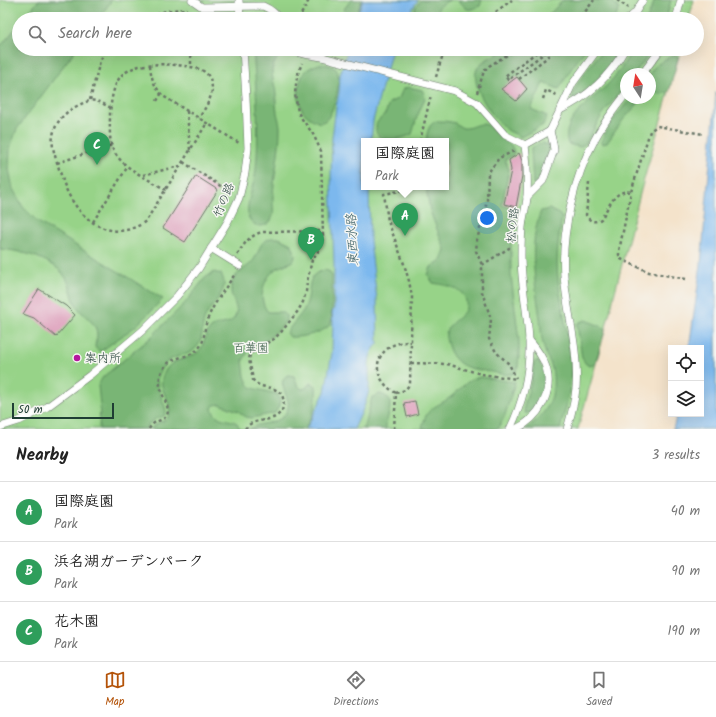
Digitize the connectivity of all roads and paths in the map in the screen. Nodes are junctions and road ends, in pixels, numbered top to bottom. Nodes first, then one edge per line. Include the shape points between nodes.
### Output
1 (192, 0) edge
2 (308, 0) edge
3 (512, 0) edge
4 (594, 0) edge
5 (643, 0) edge
6 (681, 0) edge
7 (239, 3) edge
8 (202, 7) junction
9 (167, 12) edge
10 (274, 12) edge
11 (302, 12) edge
12 (496, 12) edge
13 (585, 12) edge
14 (637, 12) edge
15 (678, 12) edge
16 (102, 56) edge
17 (191, 56) edge
18 (243, 56) edge
19 (305, 56) edge
20 (314, 56) edge
21 (505, 56) edge
22 (532, 56) edge
23 (541, 56) edge
24 (549, 56) edge
25 (593, 56) edge
26 (620, 56) edge
27 (656, 56) edge
28 (150, 65) junction
29 (191, 67) junction
30 (647, 68) edge
31 (519, 79) dead end
32 (161, 94) junction
33 (559, 96) dead end
34 (542, 98) dead end
35 (90, 100) junction
36 (157, 100) dead end
37 (475, 102) junction
38 (620, 102) edge
39 (111, 108) junction
40 (560, 110) junction
41 (187, 111) junction
42 (199, 118) junction
43 (207, 123) junction
44 (550, 131) junction
45 (704, 134) dead end
46 (112, 145) junction
47 (525, 145) junction
48 (248, 148) junction
49 (190, 151) junction
50 (183, 162) junction
51 (57, 163) junction
52 (128, 166) junction
53 (180, 166) junction
54 (142, 175) junction
55 (578, 178) junction
56 (166, 190) junction
57 (405, 190) edge
58 (631, 192) junction
59 (527, 197) junction
60 (239, 198) junction
61 (93, 222) junction
62 (323, 231) junction
63 (211, 248) junction
64 (521, 249) junction
65 (233, 262) junction
66 (482, 265) junction
67 (240, 266) joint
68 (686, 279) dead end
69 (529, 340) junction
70 (411, 342) junction
71 (411, 363) junction
72 (517, 380) junction
73 (526, 381) junction
74 (396, 393) junction
75 (19, 421) junction
76 (0, 427) edge
77 (21, 429) edge
78 (148, 429) edge
79 (245, 429) edge
80 (394, 429) edge
81 (510, 429) edge
82 (516, 429) edge
83 (567, 429) edge

1 - 8 lane
2 - 11 path
3 - 12 path
4 - 13 path
5 - 14 lane
6 - 15 lane
7 - 8 lane
7 - 10 lane via 263,6
8 - 9 path
16 - 35 path
17 - 29 path
18 - 48 lane, 竹の路
19 - 62 path via 297,76 295,94 298,112 321,151
20 - 37 lane via 456,91
21 - 37 path via 484,71
22 - 23 path via 505,76 508,80
24 - 31 path
25 - 40 lane via 573,83
26 - 40 lane via 595,87 580,100
27 - 30 lane
28 - 29 path
28 - 32 path via 153,82
28 - 39 path via 138,66 122,75 116,83
29 - 42 path via 204,72 212,87 209,100
32 - 36 path
32 - 41 path
33 - 34 path via 546,90
35 - 39 path via 97,100
35 - 51 path via 68,111 56,126 52,145
37 - 47 lane via 505,135
38 - 55 lane via 595,138
39 - 46 path
40 - 44 lane
41 - 42 path
41 - 49 path
42 - 43 path
43 - 48 path
43 - 49 path
44 - 47 lane
44 - 59 lane via 554,150 543,181
45 - 58 path via 662,126 653,127
46 - 51 path
46 - 52 path via 120,161
47 - 59 lane, 松の路
47 - 66 path via 499,158 488,173 487,201 476,251
48 - 60 lane, 竹の路 via 246,173
49 - 50 path
50 - 53 path
50 - 60 path
51 - 61 path via 68,194 83,214
52 - 54 path
52 - 61 path
53 - 54 path
53 - 56 path
54 - 56 path
55 - 58 path via 589,181 586,215 592,221 601,219 621,192
55 - 83 lane via 564,249 564,278 577,374 574,403
56 - 61 path via 146,221 132,229 112,231
57 - 70 path via 384,194 388,221 409,280 412,297
58 - 68 path via 619,251 621,259 649,272
59 - 64 lane, 松の路
60 - 63 lane, 竹の路
62 - 65 path via 261,232 246,240
62 - 79 path via 320,249 312,260 306,292 298,311 274,339 256,349 249,359 253,380 260,386 279,391 283,395 284,407 272,419 249,424
63 - 65 lane
63 - 75 lane, 竹の路 via 177,296 142,331 47,407
64 - 66 path via 509,248
64 - 69 lane, 松の路 via 521,275
65 - 67 lane
66 - 72 path via 482,292 491,319 489,340 496,352 509,364
67 - 78 path via 207,320 200,346 190,355 174,359 162,372 160,389 168,410 167,416 156,421
69 - 73 lane, 松の路
69 - 82 lane via 546,367 547,394 533,418
70 - 71 path
70 - 74 path via 394,344 387,348 379,362 378,369 384,384
71 - 72 path via 447,364 481,374
71 - 74 path via 410,384
72 - 73 path
73 - 81 lane, 松の路
74 - 80 path
75 - 76 lane, 竹の路
75 - 77 lane

